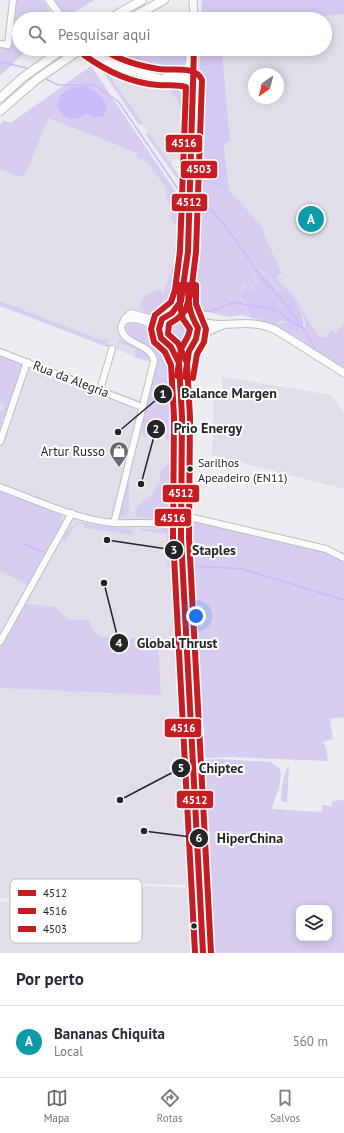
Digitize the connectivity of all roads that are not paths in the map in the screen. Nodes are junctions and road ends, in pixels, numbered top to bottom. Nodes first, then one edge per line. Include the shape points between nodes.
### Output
1 (13, 0) edge
2 (49, 0) edge
3 (142, 0) edge
4 (164, 0) edge
5 (193, 1) edge
6 (58, 12) edge
7 (121, 12) edge
8 (142, 12) edge
9 (193, 12) edge
10 (0, 44) edge
11 (52, 56) edge
12 (71, 56) edge
13 (100, 56) edge
14 (190, 56) edge
15 (193, 56) edge
16 (190, 61) junction
17 (158, 77) junction
18 (169, 77) junction
19 (191, 80) junction
20 (0, 98) edge
21 (187, 101) junction
22 (0, 111) edge
23 (190, 192) junction
24 (188, 252) junction
25 (170, 314) junction
26 (192, 317) junction
27 (124, 321) junction
28 (225, 324) junction
29 (160, 335) junction
30 (194, 342) junction
31 (171, 347) junction
32 (112, 349) dead end
33 (0, 352) edge
34 (27, 362) junction
35 (344, 373) edge
36 (100, 390) junction
37 (142, 407) junction
38 (182, 417) junction
39 (0, 442) edge
40 (0, 487) edge
41 (181, 512) junction
42 (72, 513) junction
43 (114, 523) junction
44 (154, 524) junction
45 (181, 534) junction
46 (344, 558) edge
47 (0, 642) edge
48 (203, 953) edge

1 - 10 street via 8,45
2 - 6 main road
3 - 7 highway
4 - 8 highway
5 - 9 main road
11 - 20 highway
12 - 22 highway via 37,79
13 - 17 main road via 114,65
14 - 16 main road
15 - 19 main road
16 - 18 main road via 183,70
16 - 19 main road
17 - 18 main road
17 - 19 main road via 176,82
17 - 21 main road via 181,88
18 - 19 main road
19 - 21 main road
19 - 23 main road
21 - 23 main road
23 - 24 main road
24 - 25 main road via 182,296
24 - 26 main road via 188,299
25 - 26 main road via 182,312
25 - 27 street via 153,319 131,313
25 - 29 main road via 159,324
26 - 28 main road via 209,324
26 - 30 main road via 198,328
27 - 29 street via 142,321 152,326
27 - 37 street via 121,327 123,334 149,352 154,359
28 - 30 main road via 209,330
28 - 35 main road via 248,322 269,327
29 - 31 main road
30 - 31 main road via 179,349
30 - 38 main road via 187,359
31 - 38 main road via 179,364
32 - 36 street
33 - 34 street, Rua da Alegria
34 - 36 street, Rua da Alegria
34 - 39 street
36 - 37 street, Rua da Alegria
37 - 43 street
38 - 41 main road
40 - 42 street
41 - 44 street via 171,521
41 - 45 main road
41 - 46 street via 326,549
42 - 43 street
42 - 47 street
43 - 44 street
44 - 45 street via 172,526
45 - 48 main road

